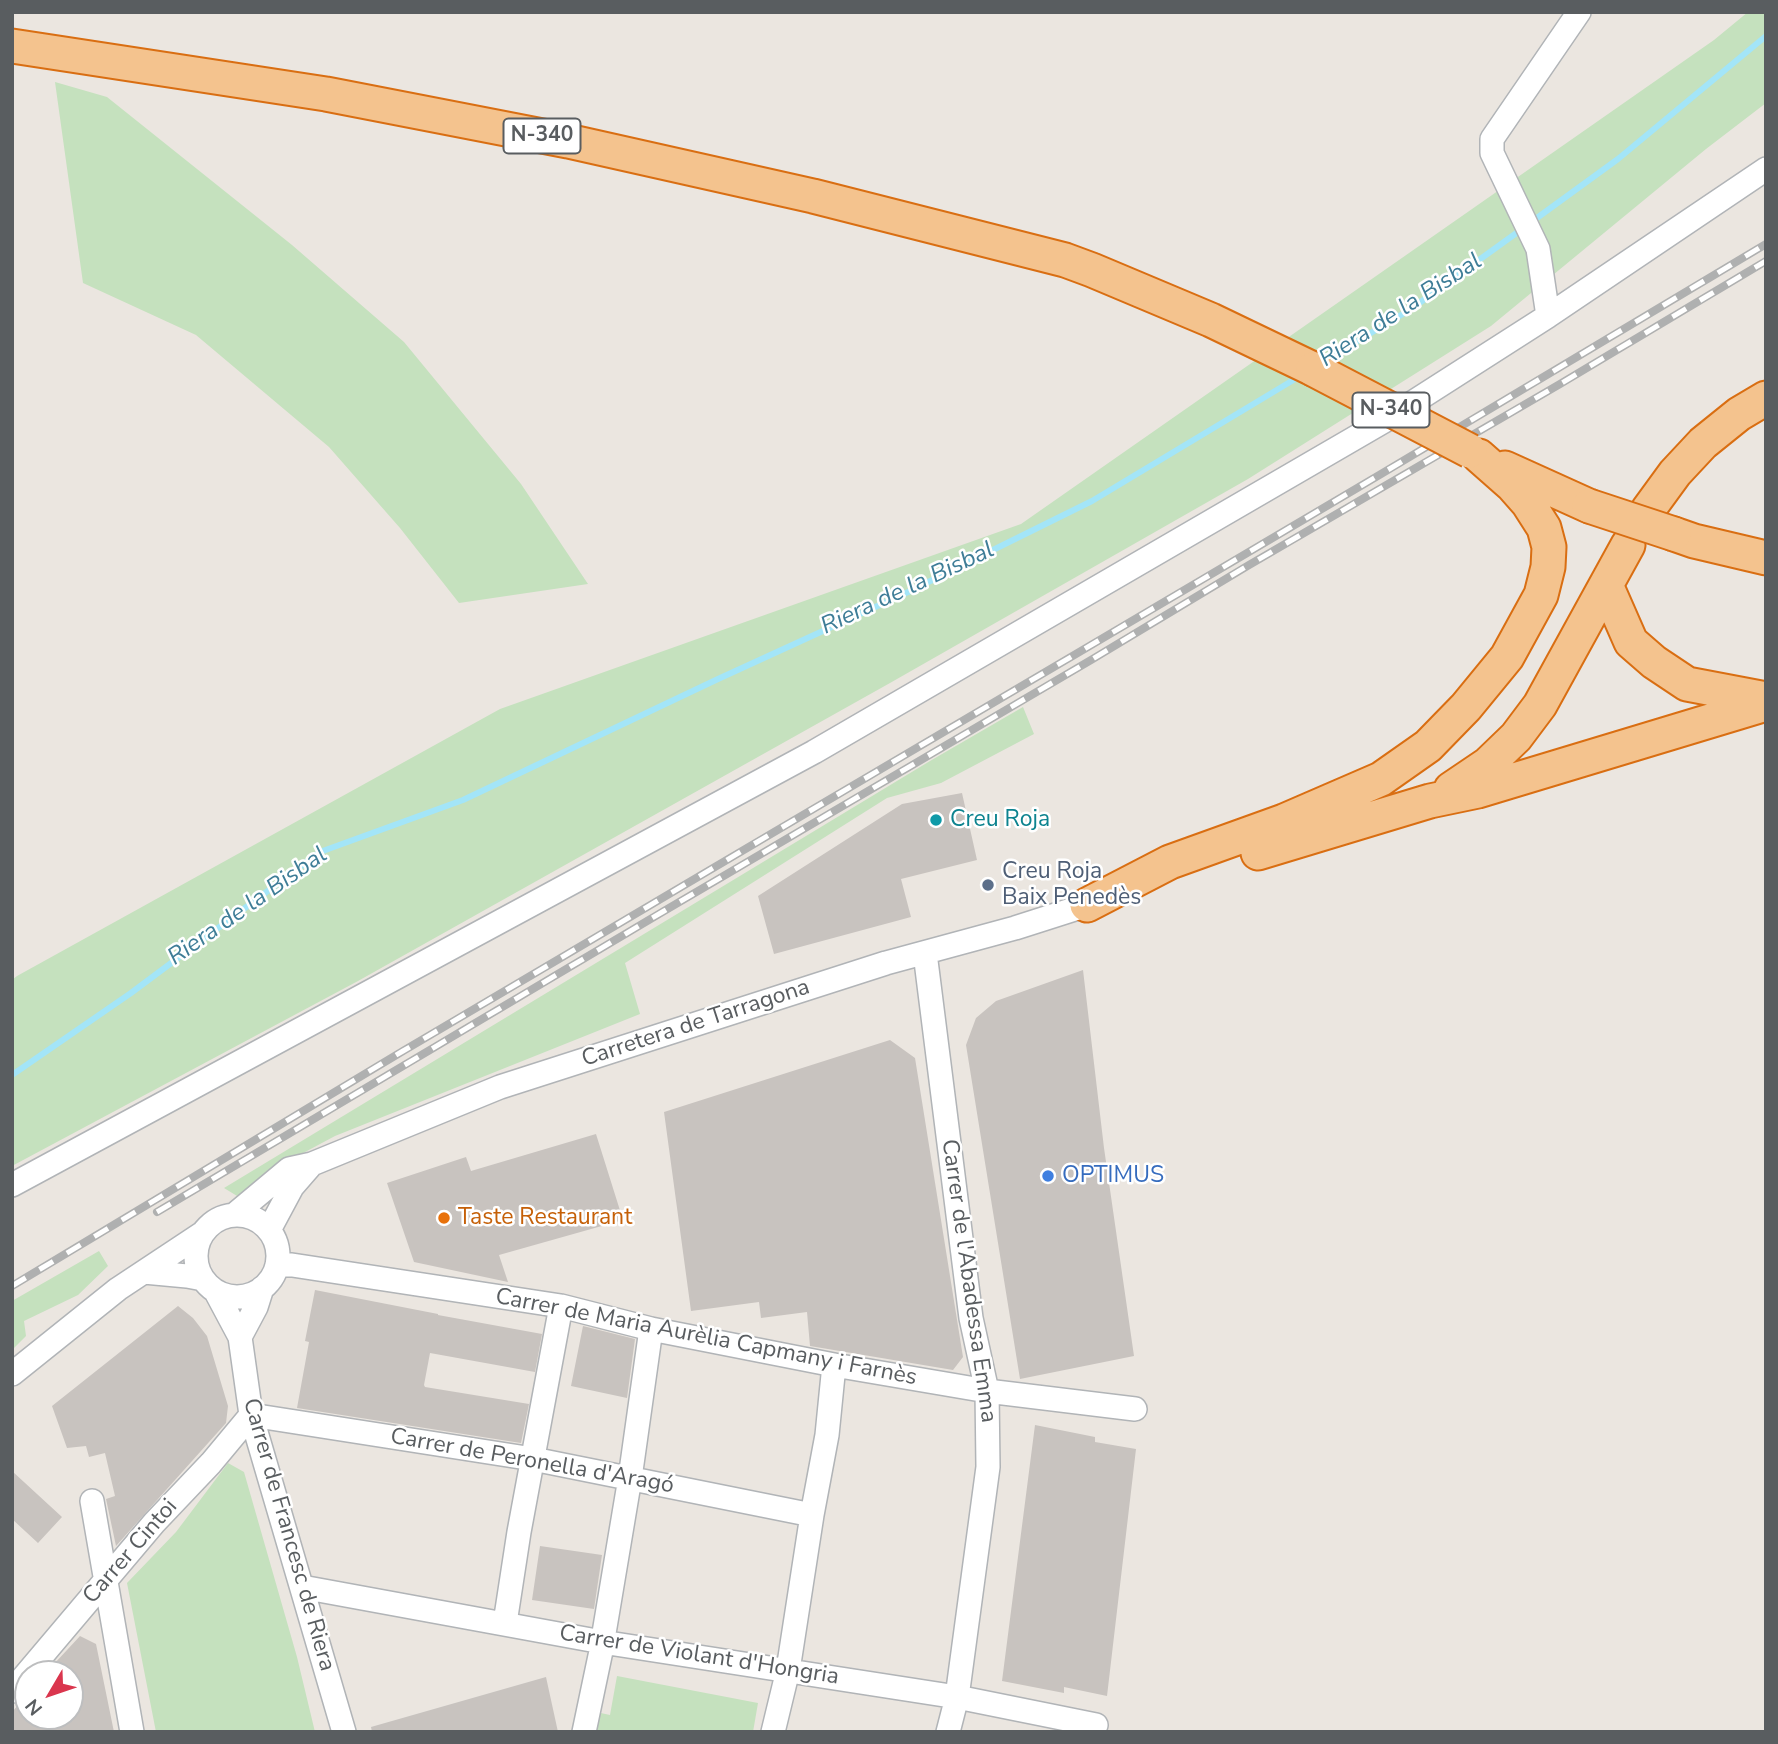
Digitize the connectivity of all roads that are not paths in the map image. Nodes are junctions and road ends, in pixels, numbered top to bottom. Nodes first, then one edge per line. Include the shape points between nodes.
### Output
1 (1579, 12) edge
2 (12, 47) edge
3 (1766, 169) edge
4 (1548, 316) junction
5 (1766, 398) edge
6 (1474, 454) junction
7 (1648, 510) dead end
8 (1628, 545) dead end
9 (1761, 556) edge
10 (1606, 585) junction
11 (1766, 701) edge
12 (1430, 800) junction
13 (1087, 905) junction
14 (925, 953) junction
15 (312, 1164) junction
16 (12, 1185) edge
17 (234, 1214) junction
18 (269, 1230) junction
19 (201, 1234) junction
20 (277, 1265) junction
21 (144, 1272) junction
22 (209, 1285) junction
23 (262, 1288) junction
24 (561, 1306) junction
25 (652, 1329) junction
26 (240, 1337) junction
27 (834, 1366) junction
28 (12, 1374) edge
29 (987, 1391) junction
30 (1135, 1409) dead end
31 (251, 1415) junction
32 (533, 1459) junction
33 (630, 1478) junction
34 (92, 1501) dead end
35 (812, 1515) junction
36 (106, 1580) junction
37 (302, 1587) junction
38 (505, 1623) junction
39 (602, 1642) junction
40 (788, 1670) junction
41 (12, 1691) edge
42 (957, 1697) junction
43 (1096, 1725) dead end
44 (132, 1732) edge
45 (344, 1732) edge
46 (584, 1732) edge
47 (773, 1732) edge
48 (948, 1732) edge

1 - 4 street via 1492,139 1492,153 1538,249
2 - 6 highway, N-340, bridge via 326,94 568,141 813,196 1065,260 1211,320
3 - 4 street
4 - 16 street via 1384,421 814,752
5 - 7 highway via 1703,443
6 - 9 highway, N-340, bridge via 1589,506
6 - 13 highway via 1528,503 1544,528 1549,547 1541,596 1507,657 1466,707 1428,746 1381,779 1284,821 1170,862
8 - 10 highway
10 - 11 highway via 1631,642 1654,662 1686,684
10 - 12 highway via 1516,737 1489,764
11 - 12 highway via 1478,791
12 - 13 highway
13 - 14 street, Carretera de Tarragona
14 - 15 street, Carretera de Tarragona via 500,1087
14 - 29 street, Carrer de l'Abadessa Emma via 971,1318
15 - 17 street, Carretera de Tarragona via 289,1169
15 - 18 street, Carretera de Tarragona via 292,1187
17 - 18 street via 259,1221
17 - 19 street via 221,1217
18 - 20 street via 278,1253
19 - 21 street
19 - 22 street via 195,1257
20 - 23 street
20 - 24 street, Carrer de Maria Aurèlia Capmany i Farnès
21 - 22 street via 187,1276
21 - 28 street
22 - 23 street via 240,1297
22 - 26 street, Carrer de Francesc de Riera
23 - 26 street
24 - 25 street, Carrer de Maria Aurèlia Capmany i Farnès
24 - 32 street
25 - 27 street, Carrer de Maria Aurèlia Capmany i Farnès
25 - 33 street
26 - 31 street, Carrer de Francesc de Riera
27 - 29 street, Carrer de Maria Aurèlia Capmany i Farnès
27 - 35 street
29 - 30 street, Carrer de Maria Aurèlia Capmany i Farnès
29 - 42 street, Carrer de l'Abadessa Emma via 988,1467
31 - 32 street, Carrer de Peronella d'Aragó
31 - 36 street, Carrer Cintoi
31 - 37 street, Carrer de Francesc de Riera
32 - 33 street, Carrer de Peronella d'Aragó
32 - 38 street
33 - 35 street, Carrer de Peronella d'Aragó
33 - 39 street
34 - 36 street
35 - 40 street
36 - 41 street, Carrer Cintoi
36 - 44 street
37 - 38 street, Carrer de Violant d'Hongria
37 - 45 street, Carrer de Francesc de Riera
38 - 39 street, Carrer de Violant d'Hongria
39 - 40 street, Carrer de Violant d'Hongria
39 - 46 street
40 - 42 street, Carrer de Violant d'Hongria
40 - 47 street
42 - 43 street, Carrer de Violant d'Hongria
42 - 48 street, Carrer de l'Abadessa Emma

